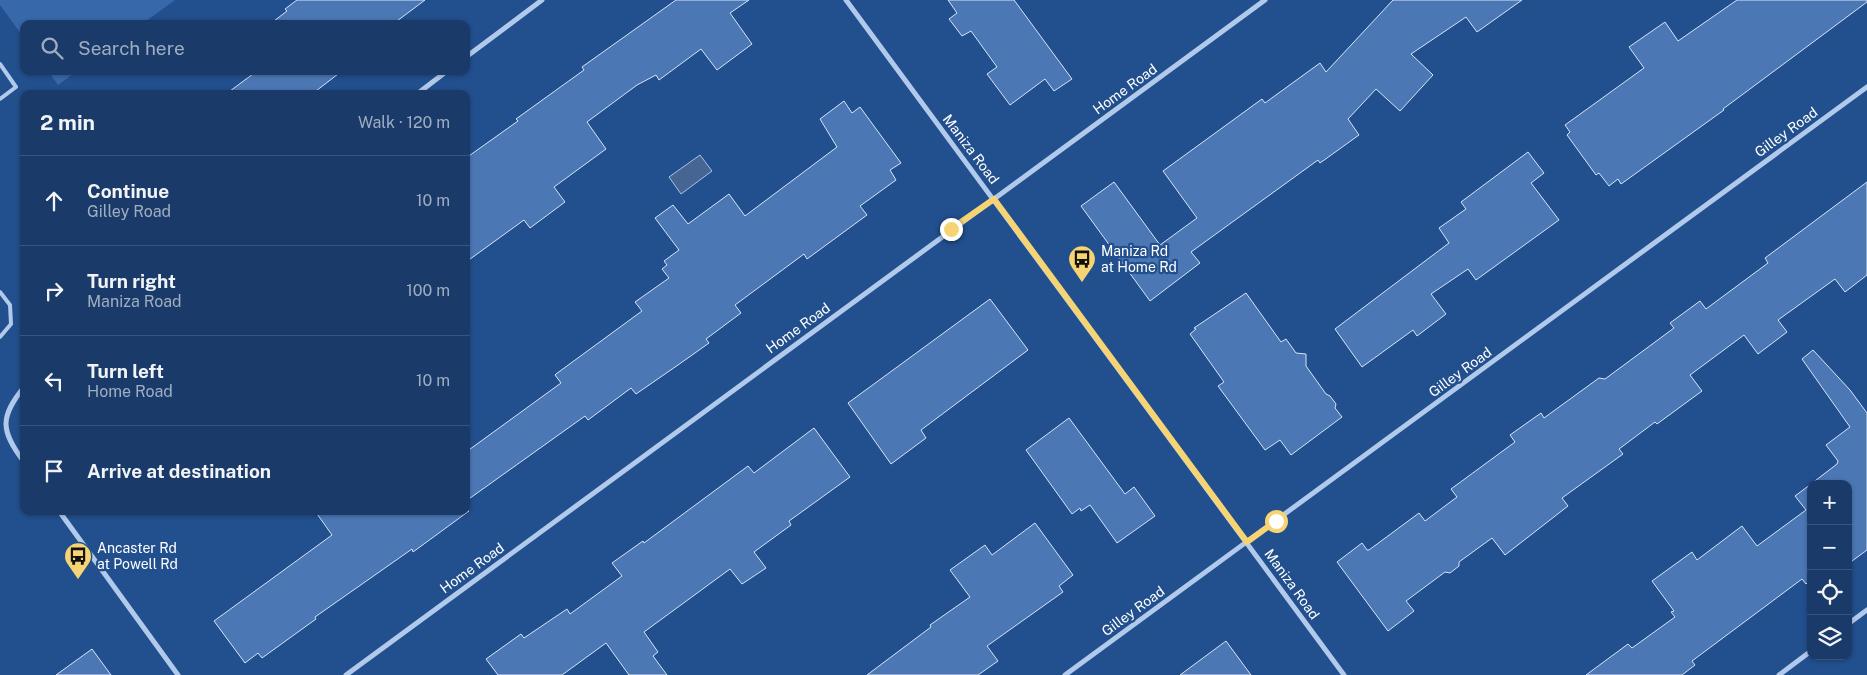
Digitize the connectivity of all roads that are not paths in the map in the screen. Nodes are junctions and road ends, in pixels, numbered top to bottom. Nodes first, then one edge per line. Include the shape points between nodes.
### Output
1 (542, 0) edge
2 (846, 0) edge
3 (1265, 0) edge
4 (470, 54) edge
5 (0, 64) edge
6 (442, 75) edge
7 (1867, 87) edge
8 (422, 90) edge
9 (0, 99) edge
10 (994, 199) junction
11 (0, 292) edge
12 (0, 337) edge
13 (20, 390) edge
14 (20, 456) edge
15 (62, 515) edge
16 (1247, 542) junction
17 (1867, 610) edge
18 (1852, 621) edge
19 (1807, 654) edge
20 (178, 675) edge
21 (346, 675) edge
22 (1065, 675) edge
23 (1344, 675) edge
24 (1778, 675) edge

1 - 4 street
2 - 10 street, Maniza Road
3 - 10 street, Home Road
5 - 9 lane via 16,87
6 - 8 street
7 - 16 street, Gilley Road
10 - 16 street, Maniza Road
10 - 21 street, Home Road
11 - 12 lane via 10,305 11,324
13 - 14 street via 8,400 0,422
15 - 20 street
16 - 22 street, Gilley Road
16 - 23 street, Maniza Road
17 - 18 street
19 - 24 street

